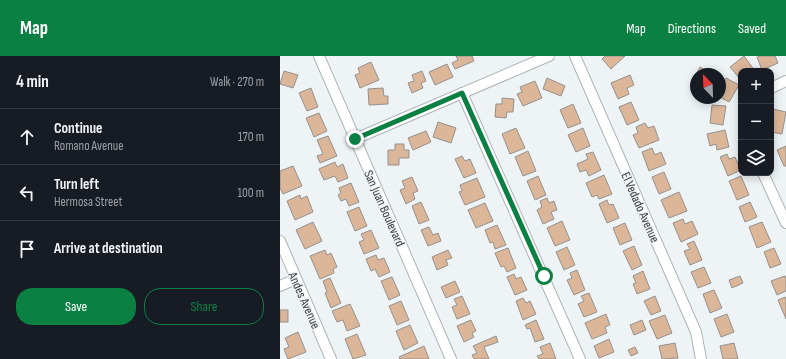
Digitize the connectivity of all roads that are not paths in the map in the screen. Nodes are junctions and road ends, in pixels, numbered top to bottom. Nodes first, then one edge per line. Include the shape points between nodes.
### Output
1 (319, 56) edge
2 (549, 56) edge
3 (575, 56) edge
4 (786, 81) edge
5 (774, 87) edge
6 (462, 93) junction
7 (355, 139) junction
8 (764, 176) edge
9 (786, 223) edge
10 (280, 241) edge
11 (296, 279) junction
12 (280, 286) edge
13 (331, 359) edge
14 (451, 359) edge
15 (580, 359) edge
16 (701, 359) edge

1 - 7 street, San Juan Boulevard
2 - 6 street
3 - 16 street, El Vedado Avenue via 696,332
4 - 5 street
6 - 7 street
6 - 15 street
7 - 14 street, San Juan Boulevard
8 - 9 street
10 - 11 street, Andes Avenue
11 - 12 street
11 - 13 street, Andes Avenue

